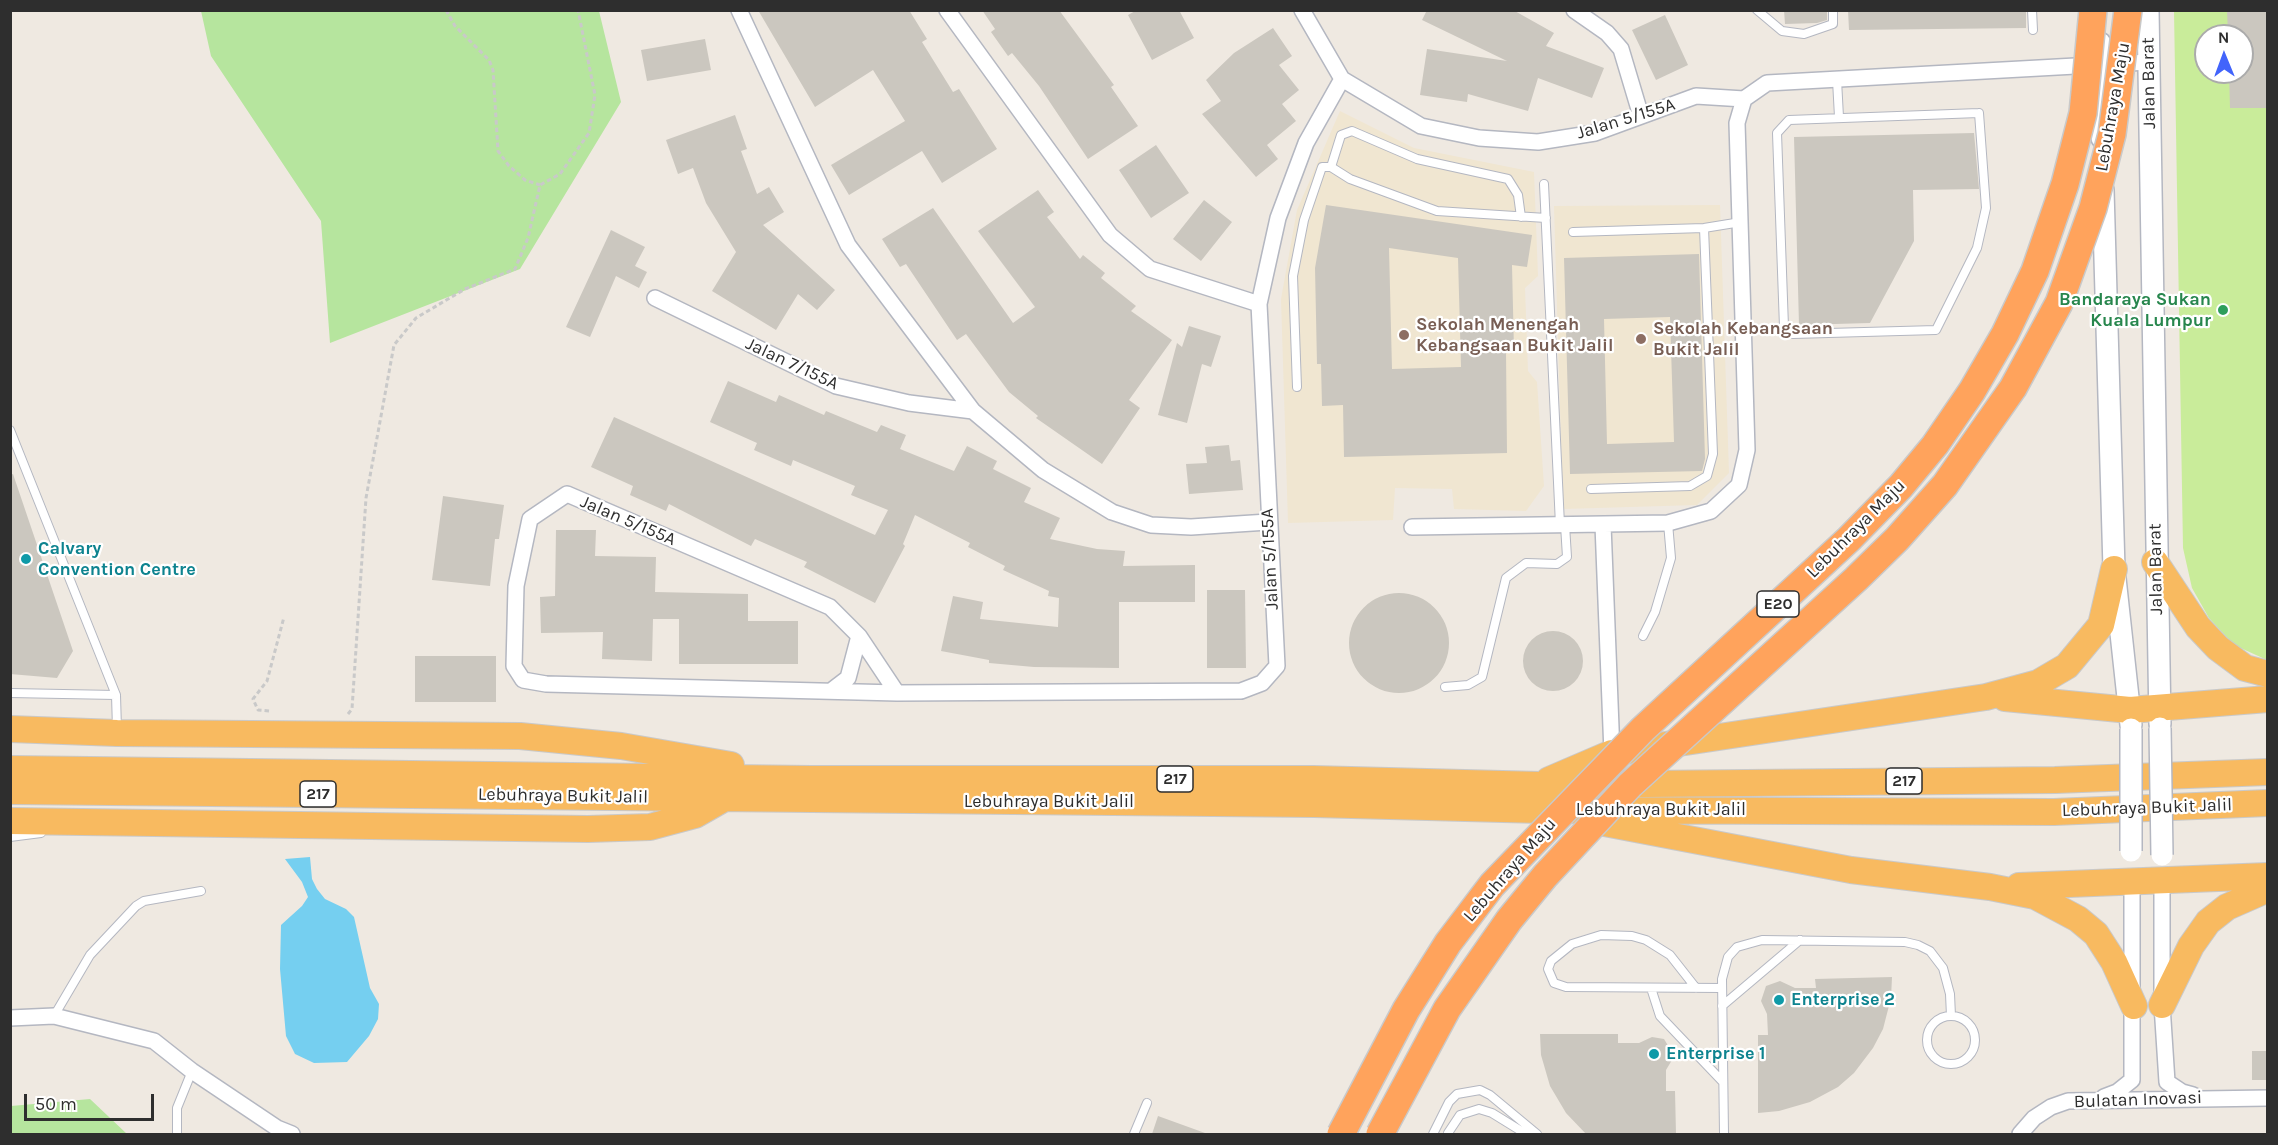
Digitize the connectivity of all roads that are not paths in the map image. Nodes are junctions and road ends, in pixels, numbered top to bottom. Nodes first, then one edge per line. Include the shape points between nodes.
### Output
1 (739, 10) edge
2 (947, 10) edge
3 (1302, 10) edge
4 (1574, 10) edge
5 (1757, 10) edge
6 (1833, 10) edge
7 (2032, 10) edge
8 (2093, 10) edge
9 (2099, 10) edge
10 (2128, 10) edge
11 (2148, 10) edge
12 (2033, 30) dead end
13 (2148, 62) junction
14 (2100, 65) junction
15 (1342, 79) junction
16 (1837, 80) junction
17 (1744, 99) junction
18 (1641, 116) junction
19 (1839, 117) junction
20 (1331, 167) junction
21 (1545, 184) dead end
22 (1521, 217) junction
23 (1546, 218) junction
24 (1741, 222) junction
25 (1704, 228) junction
26 (1573, 232) dead end
27 (655, 298) dead end
28 (1259, 304) junction
29 (1297, 387) dead end
30 (973, 411) junction
31 (10, 430) edge
32 (1591, 489) dead end
33 (1268, 522) junction
34 (1668, 523) junction
35 (1562, 525) junction
36 (1602, 525) junction
37 (1412, 527) dead end
38 (2155, 562) junction
39 (2114, 568) junction
40 (859, 636) junction
41 (1643, 636) dead end
42 (2268, 674) edge
43 (1445, 687) dead end
44 (831, 691) junction
45 (10, 693) edge
46 (897, 693) junction
47 (116, 695) junction
48 (1986, 697) junction
49 (2268, 699) edge
50 (2160, 718) junction
51 (2130, 719) junction
52 (10, 729) edge
53 (117, 733) junction
54 (1612, 753) junction
55 (10, 769) edge
56 (2268, 772) edge
57 (811, 779) junction
58 (1540, 785) junction
59 (626, 786) junction
60 (10, 790) edge
61 (723, 799) junction
62 (2268, 803) edge
63 (1541, 810) junction
64 (10, 821) edge
65 (140, 821) junction
66 (58, 831) dead end
67 (46, 832) dead end
68 (10, 837) edge
69 (2268, 876) edge
70 (2162, 881) junction
71 (2132, 882) junction
72 (1990, 887) junction
73 (2268, 889) edge
74 (201, 891) dead end
75 (1800, 940) junction
76 (1651, 988) junction
77 (1696, 988) junction
78 (1722, 988) junction
79 (2162, 1005) junction
80 (1722, 1006) junction
81 (2134, 1006) junction
82 (54, 1016) junction
83 (1951, 1016) junction
84 (10, 1018) edge
85 (192, 1071) junction
86 (1722, 1082) junction
87 (2208, 1098) junction
88 (2268, 1098) edge
89 (2095, 1100) junction
90 (1147, 1103) dead end
91 (1448, 1133) edge
92 (177, 1134) edge
93 (292, 1134) edge
94 (1134, 1134) edge
95 (1341, 1134) edge
96 (1380, 1134) edge
97 (1432, 1134) edge
98 (1526, 1134) edge
99 (1537, 1134) edge
100 (1724, 1134) edge
101 (2020, 1134) edge

1 - 30 street via 848,245
2 - 28 street via 1110,235 1150,269
3 - 15 street, Jalan 5/155A
4 - 18 street via 1607,33 1621,49
5 - 6 lane via 1782,31 1804,34 1833,24
7 - 12 lane
8 - 95 highway, Lebuhraya Maju / E20, bridge via 2083,113 2065,184 2035,271 1972,391 1935,445 1850,539 1643,729 1492,885 1448,943 1406,1010
9 - 14 main road, Jalan Barat
10 - 96 highway, Lebuhraya Maju / E20, bridge via 2112,134 2093,208 2059,303 2013,388 1945,486 1897,539 1630,785 1545,876 1509,920 1447,1010
11 - 13 main road, Jalan Barat
13 - 14 street
13 - 38 main road, Jalan Barat
14 - 16 street
14 - 39 main road, Jalan Barat
15 - 18 street, Jalan 5/155A via 1421,126 1479,138 1538,142 1595,132
15 - 28 street, Jalan 5/155A via 1306,143 1278,218
16 - 17 street via 1767,83
16 - 19 lane
17 - 18 street, Jalan 5/155A via 1696,96
17 - 24 street via 1737,123
19 - 19 lane via 1789,120 1777,133 1784,327 1793,334 1935,330 1977,248 1986,208 1979,113
20 - 22 lane via 1437,211
20 - 22 lane via 1341,135 1352,131 1417,159 1508,179 1518,195
20 - 29 lane via 1322,168 1307,209 1293,276
21 - 23 lane
22 - 23 lane
23 - 35 lane
24 - 25 lane
24 - 34 street via 1747,450 1739,485 1711,511
25 - 26 lane
25 - 32 lane via 1713,454 1707,476 1690,486
27 - 30 street, Jalan 7/155A via 836,386 909,403
28 - 33 street, Jalan 5/155A
30 - 33 street via 1043,470 1112,512 1151,525 1191,527
31 - 47 lane
33 - 46 street, Jalan 5/155A via 1277,666 1262,683 1241,691
34 - 36 street
34 - 41 lane via 1671,558 1655,612
35 - 36 street
35 - 37 street
35 - 43 lane via 1567,557 1557,564 1526,563 1506,578 1482,676 1468,685
36 - 54 street
38 - 42 highway via 2198,627 2218,648 2245,668
38 - 50 main road, Jalan Barat
39 - 48 highway via 2101,626 2067,666 2038,683
39 - 51 main road, Jalan Barat
40 - 44 street via 848,678
40 - 44 street, Jalan 5/155A via 830,607 567,494 530,519 516,586 514,666 523,680 546,684
40 - 46 street, Jalan 5/155A
44 - 46 street, Jalan 5/155A
45 - 47 lane
47 - 53 lane
48 - 51 highway
48 - 54 highway
49 - 50 highway
50 - 51 highway
50 - 70 main road, Jalan Barat, bridge
51 - 71 main road, Jalan Barat, bridge
52 - 53 highway
53 - 57 highway via 520,736 621,746
54 - 58 highway
55 - 59 highway, Lebuhraya Bukit Jalil / 217
56 - 58 highway, Lebuhraya Bukit Jalil / 217 via 2055,780
57 - 58 highway, Lebuhraya Bukit Jalil / 217 via 1313,779
57 - 59 highway, Lebuhraya Bukit Jalil / 217
59 - 60 highway, Lebuhraya Bukit Jalil / 217
59 - 61 highway, Lebuhraya Bukit Jalil / 217
61 - 63 highway, Lebuhraya Bukit Jalil / 217
61 - 65 highway via 695,815 639,828
62 - 63 highway, Lebuhraya Bukit Jalil / 217 via 2054,812
63 - 72 highway via 1851,870
64 - 65 highway
65 - 66 lane
67 - 68 lane
69 - 70 highway
70 - 71 highway
70 - 79 street, Jalan Barat
71 - 72 highway
71 - 81 street, Jalan Barat
72 - 81 highway via 2035,896 2078,919 2096,934
73 - 79 highway via 2227,907 2208,922 2191,946
74 - 82 lane via 144,901 136,906 90,956
75 - 78 lane via 1762,940 1737,947 1723,967
75 - 80 lane
75 - 83 lane via 1905,942 1930,951 1943,968
76 - 77 lane
76 - 77 lane via 1566,987 1551,979 1548,969 1551,961 1572,944 1601,935 1632,936 1670,955
76 - 86 lane via 1660,1016
77 - 78 lane
78 - 80 lane
79 - 87 street, Jalan Barat via 2167,1082 2182,1092
80 - 86 lane
81 - 89 street, Jalan Barat via 2132,1080 2117,1092
82 - 84 street
82 - 85 street via 154,1041
83 - 83 lane via 1936,1020 1927,1033 1932,1056 1946,1064 1962,1062 1975,1043 1975,1035 1966,1021
85 - 92 lane via 177,1108
85 - 93 street
86 - 100 lane
87 - 88 street, Bulatan Inovasi
87 - 89 street, Bulatan Inovasi
89 - 101 street, Bulatan Inovasi via 2068,1101 2051,1107
90 - 94 lane
91 - 98 lane via 1460,1115 1472,1109 1485,1110
97 - 99 lane via 1457,1094 1480,1090

